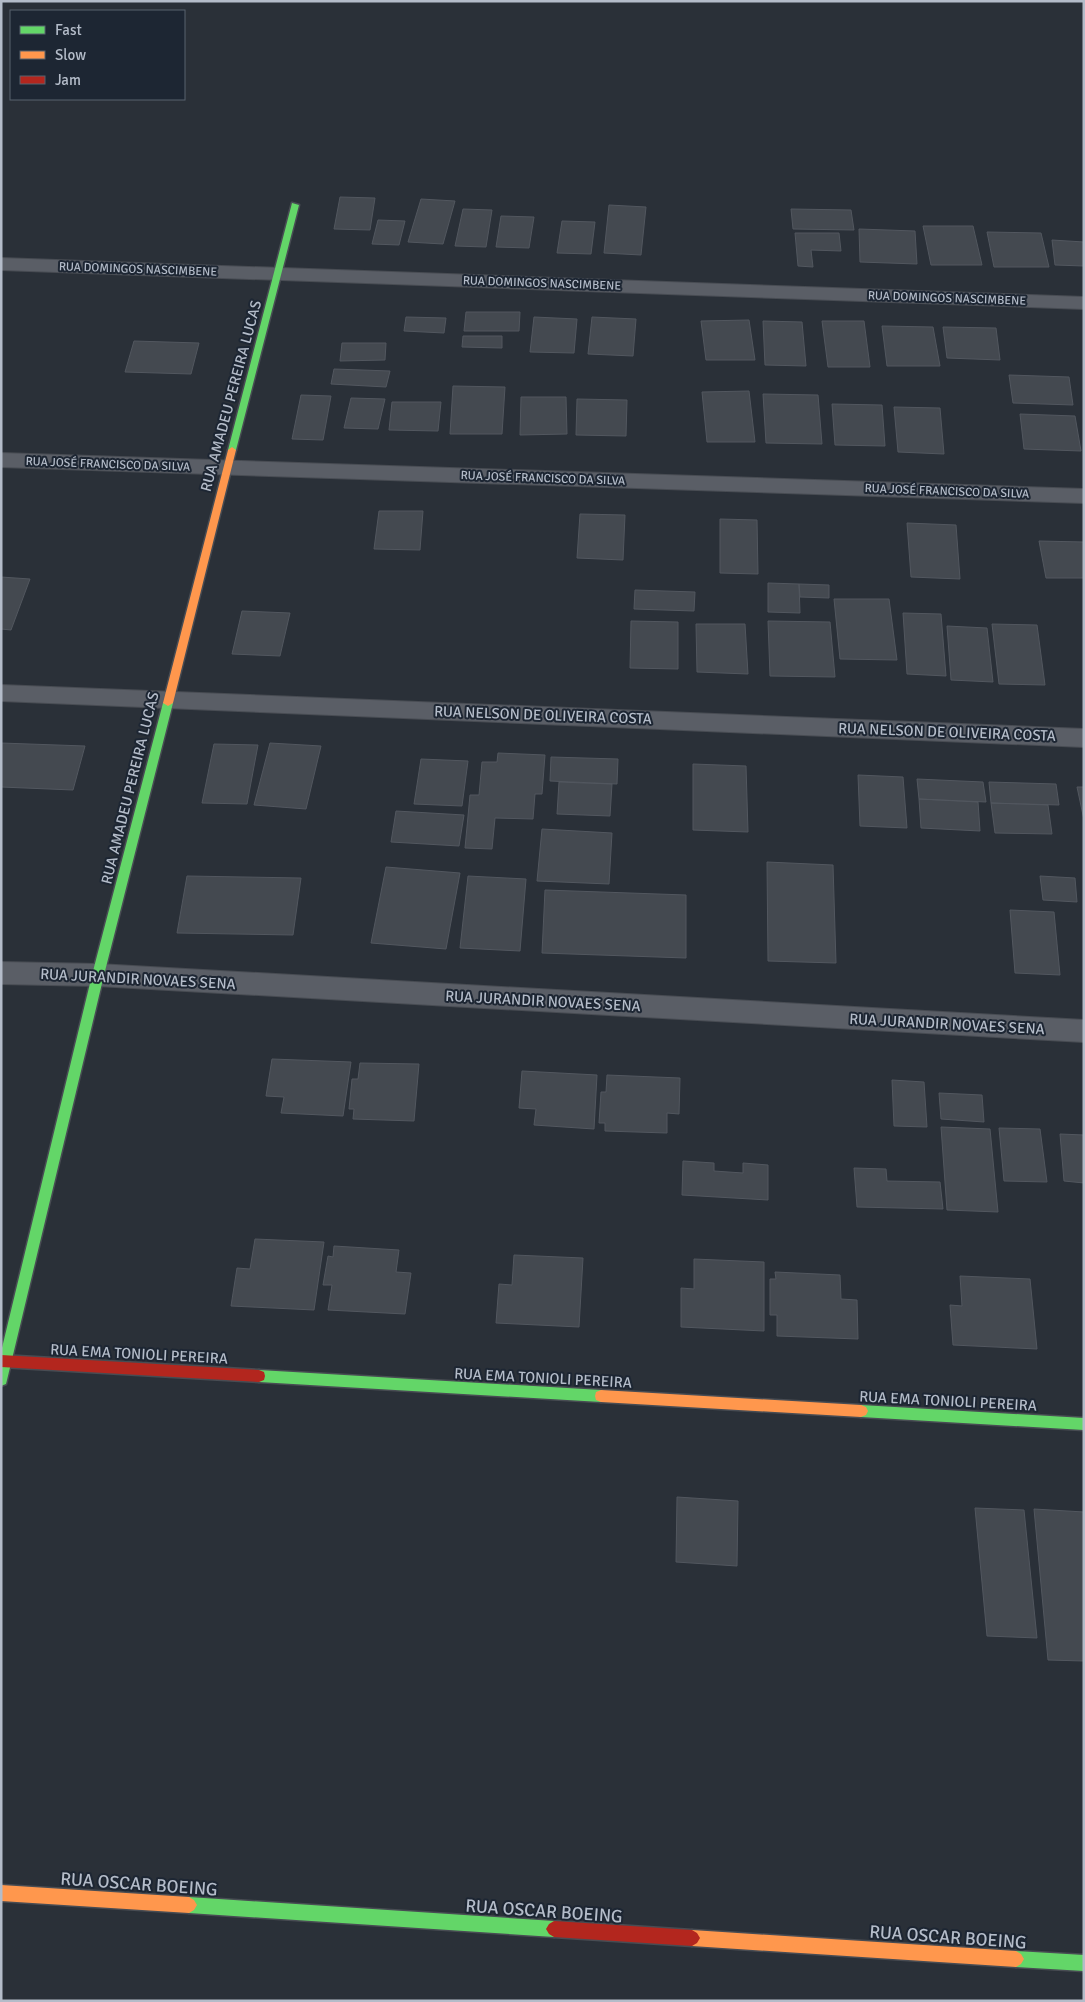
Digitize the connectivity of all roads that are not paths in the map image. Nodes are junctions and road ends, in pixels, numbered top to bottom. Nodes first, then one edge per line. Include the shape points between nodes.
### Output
1 (295, 205) dead end
2 (1, 264) edge
3 (279, 274) junction
4 (1084, 303) edge
5 (1, 460) edge
6 (227, 468) junction
7 (1084, 496) edge
8 (1, 693) edge
9 (168, 698) junction
10 (1084, 738) edge
11 (1, 973) edge
12 (98, 975) junction
13 (1084, 1032) edge
14 (4, 1361) edge
15 (1, 1380) edge
16 (1084, 1424) edge
17 (1, 1893) edge
18 (1084, 1963) edge

1 - 3 street, RUA AMADEU PEREIRA LUCAS
2 - 3 street, RUA DOMINGOS NASCIMBENE
3 - 4 street, RUA DOMINGOS NASCIMBENE
3 - 6 street, RUA AMADEU PEREIRA LUCAS
5 - 6 street, RUA JOSÉ FRANCISCO DA SILVA
6 - 7 street, RUA JOSÉ FRANCISCO DA SILVA
6 - 9 street, RUA AMADEU PEREIRA LUCAS
8 - 9 street, RUA NELSON DE OLIVEIRA COSTA
9 - 10 street, RUA NELSON DE OLIVEIRA COSTA
9 - 12 street, RUA AMADEU PEREIRA LUCAS
11 - 12 street, RUA JURANDIR NOVAES SENA
12 - 13 street, RUA JURANDIR NOVAES SENA
12 - 14 street, RUA AMADEU PEREIRA LUCAS
14 - 15 street, RUA AMADEU PEREIRA LUCAS
14 - 16 street, RUA EMA TONIOLI PEREIRA
17 - 18 street, RUA OSCAR BOEING

